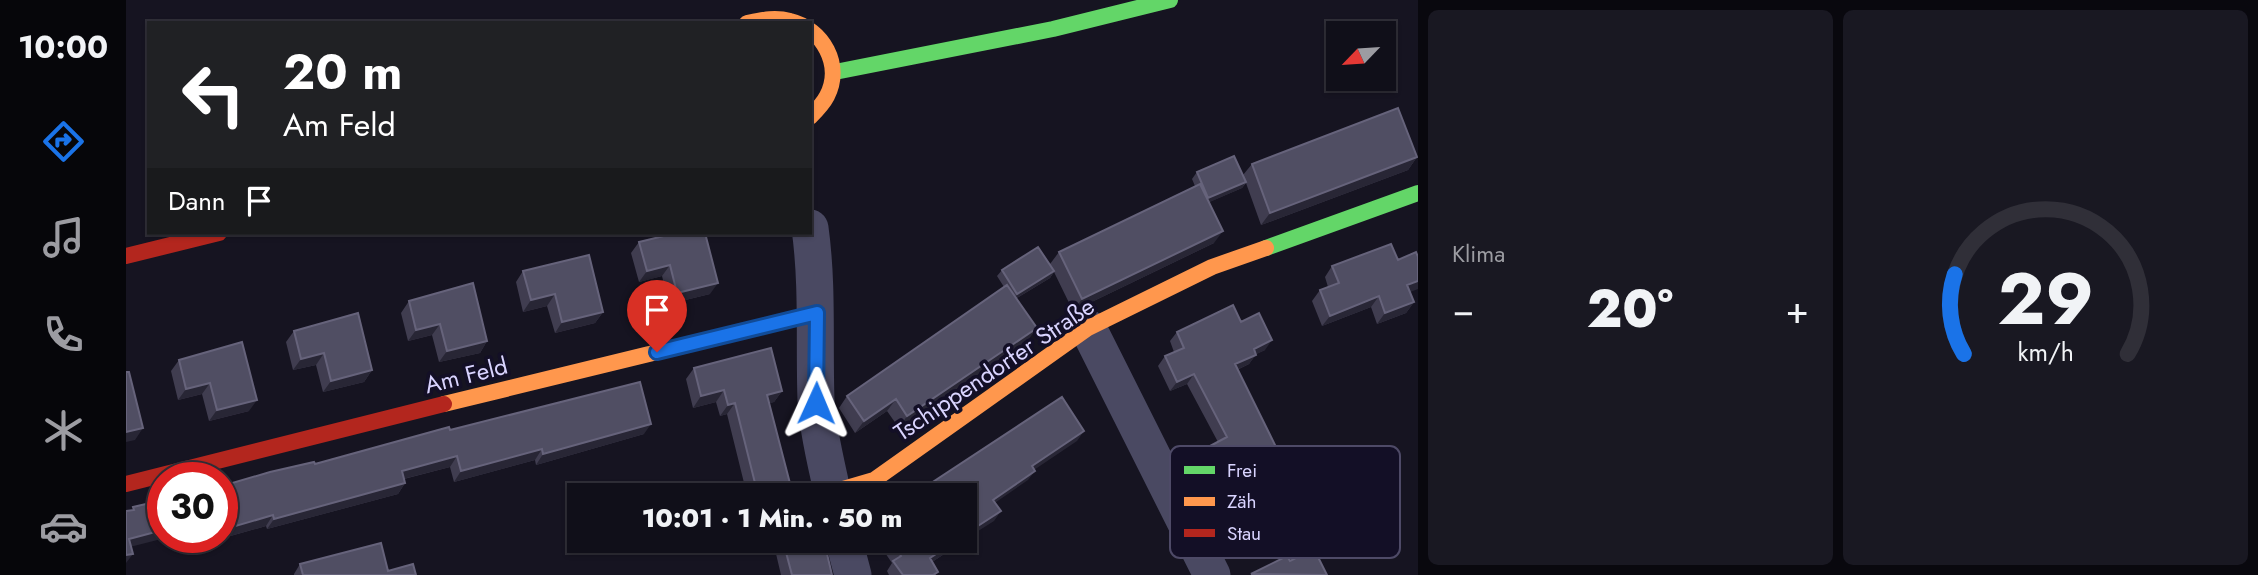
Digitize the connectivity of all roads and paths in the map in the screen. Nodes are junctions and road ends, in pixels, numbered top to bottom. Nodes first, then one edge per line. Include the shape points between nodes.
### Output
1 (1170, 0) edge
2 (750, 21) edge
3 (806, 21) edge
4 (812, 25) edge
5 (835, 72) junction
6 (812, 115) edge
7 (1418, 193) edge
8 (211, 235) edge
9 (811, 235) edge
10 (126, 256) edge
11 (817, 313) junction
12 (1088, 328) junction
13 (831, 483) edge
14 (865, 483) edge
15 (126, 484) edge
16 (1170, 491) edge
17 (847, 553) edge
18 (1203, 558) edge
19 (853, 575) edge
20 (1212, 575) edge

1 - 5 street via 1053,29
2 - 3 street via 774,13
4 - 5 street via 833,53
5 - 6 street via 824,105
7 - 12 street, Tschippendorfer Straße via 1212,267
8 - 10 street
9 - 11 street
11 - 13 street via 816,403
11 - 15 street, Am Feld
12 - 14 street, Tschippendorfer Straße
12 - 16 street
17 - 19 street
18 - 20 street

